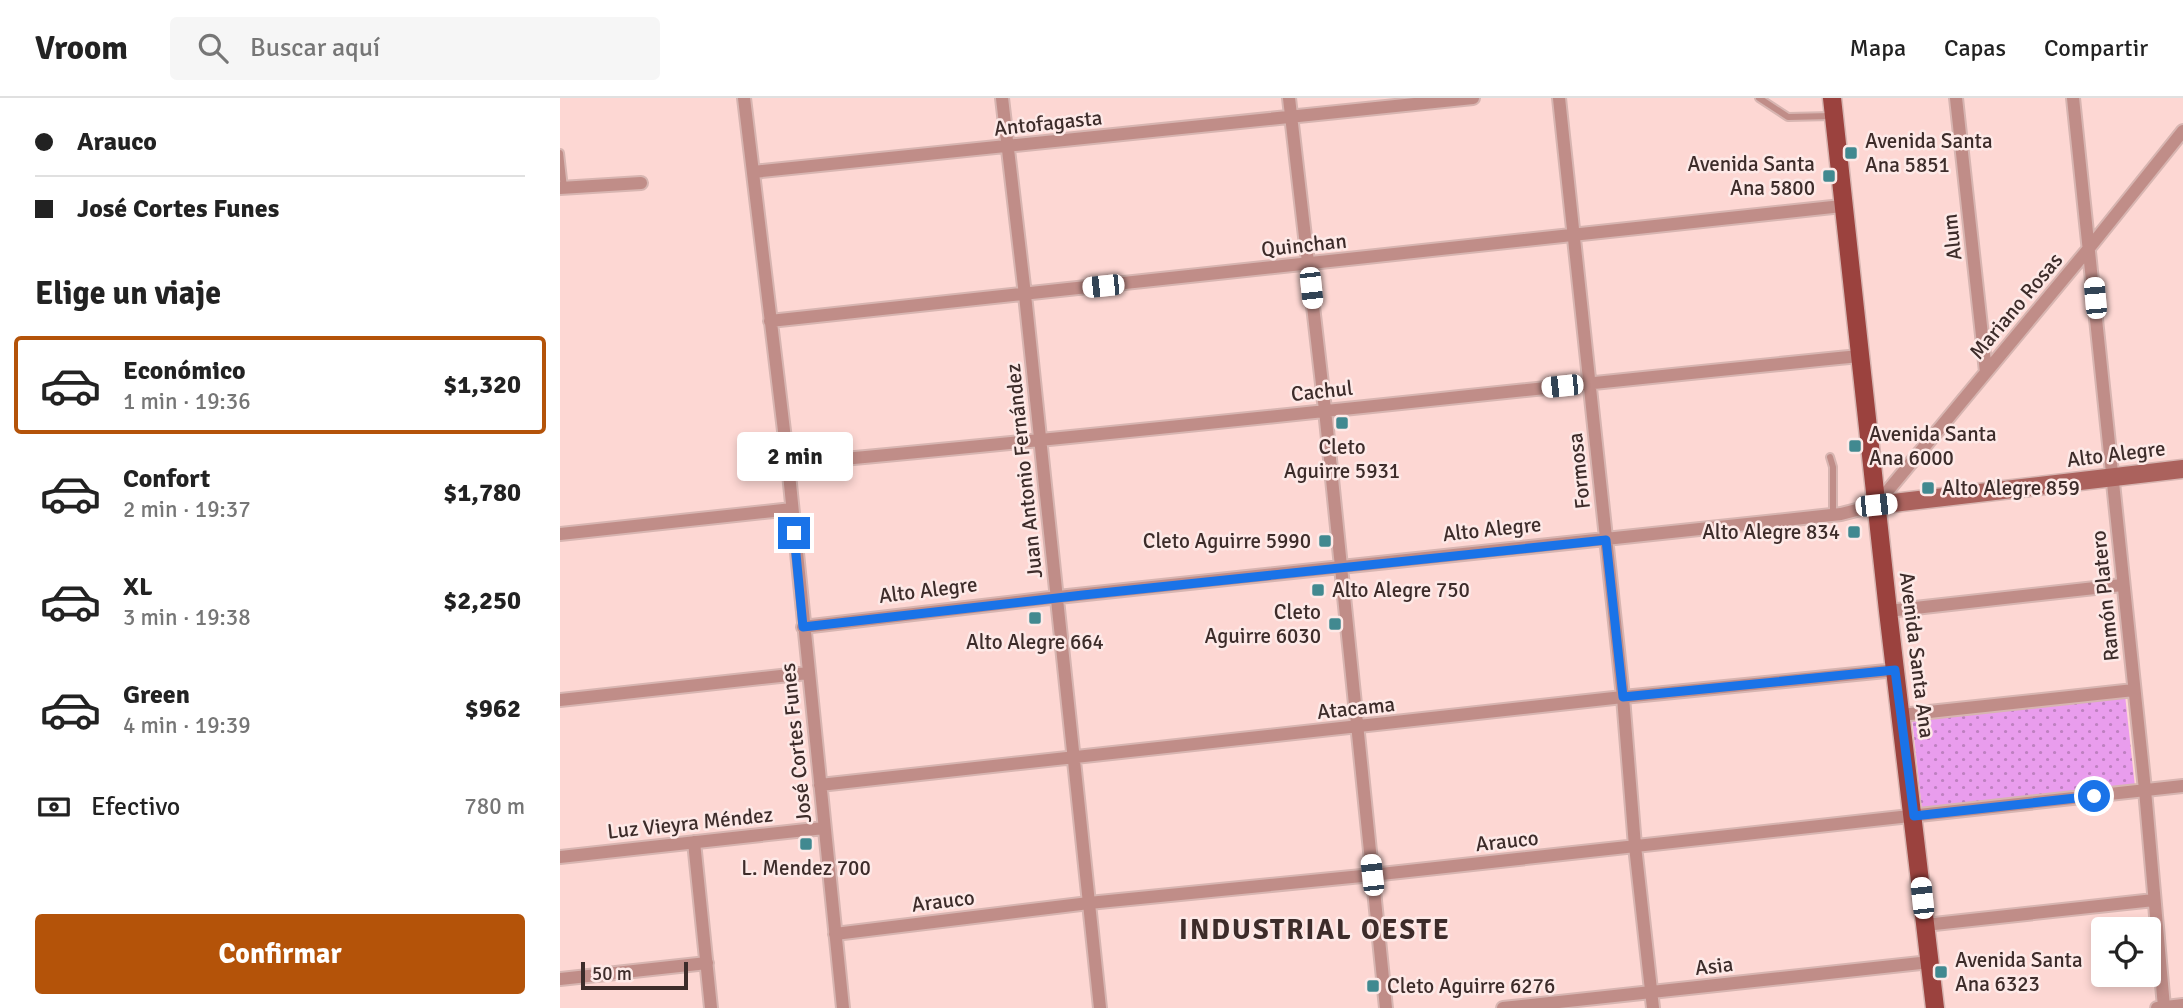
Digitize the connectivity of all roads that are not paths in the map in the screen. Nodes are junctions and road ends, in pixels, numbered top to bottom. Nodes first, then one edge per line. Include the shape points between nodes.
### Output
1 (744, 98) edge
2 (1002, 98) edge
3 (1289, 98) edge
4 (1473, 98) edge
5 (1559, 98) edge
6 (1759, 98) edge
7 (1832, 98) edge
8 (1956, 98) edge
9 (2073, 98) edge
10 (1833, 116) junction
11 (1291, 117) junction
12 (2183, 131) edge
13 (1008, 147) junction
14 (560, 153) edge
15 (752, 172) junction
16 (640, 183) dead end
17 (562, 188) edge
18 (1842, 206) junction
19 (1573, 235) junction
20 (2090, 247) junction
21 (1309, 264) junction
22 (1025, 295) junction
23 (770, 321) junction
24 (1860, 356) junction
25 (1986, 372) junction
26 (1589, 383) junction
27 (1325, 410) junction
28 (1040, 441) junction
29 (1830, 457) dead end
30 (788, 464) junction
31 (2183, 469) edge
32 (2113, 477) junction
33 (1876, 505) junction
34 (792, 509) junction
35 (1833, 515) junction
36 (560, 534) edge
37 (1606, 540) junction
38 (1339, 568) junction
39 (2122, 585) junction
40 (1058, 597) junction
41 (1888, 611) junction
42 (803, 627) junction
43 (1895, 670) junction
44 (808, 673) junction
45 (2134, 690) junction
46 (1623, 697) junction
47 (560, 701) edge
48 (1901, 715) junction
49 (1357, 727) junction
50 (1074, 757) junction
51 (820, 785) junction
52 (2183, 786) edge
53 (2145, 790) junction
54 (1914, 816) junction
55 (824, 828) junction
56 (694, 842) junction
57 (1635, 846) junction
58 (560, 857) edge
59 (1372, 875) junction
60 (2154, 900) junction
61 (1089, 903) junction
62 (1925, 925) junction
63 (835, 934) junction
64 (1930, 962) junction
65 (707, 963) junction
66 (560, 979) edge
67 (1651, 992) junction
68 (2183, 1005) edge
69 (2164, 1007) edge
70 (711, 1008) edge
71 (843, 1008) edge
72 (1100, 1008) edge
73 (1386, 1008) edge
74 (1503, 1008) edge
75 (1653, 1008) edge
76 (1935, 1008) edge
77 (2157, 1008) edge

1 - 15 street, José Cortes Funes
2 - 13 street, Juan Antonio Fernández
3 - 11 street
4 - 11 street, Antofagasta
5 - 19 street, Formosa
6 - 10 lane via 1788,117
7 - 10 main road, Avenida Santa Ana
8 - 25 street, Alum
9 - 20 street, Ramón Platero
10 - 18 main road, Avenida Santa Ana
11 - 13 street, Antofagasta
11 - 21 street
12 - 20 street, Mariano Rosas
13 - 15 street, Antofagasta
13 - 22 street, Juan Antonio Fernández
14 - 17 lane
15 - 23 street, José Cortes Funes
16 - 17 street
18 - 19 street, Quinchan
18 - 24 main road, Avenida Santa Ana
19 - 21 street, Quinchan
19 - 26 street, Formosa
20 - 25 street, Mariano Rosas
20 - 32 street, Ramón Platero
21 - 22 street, Quinchan
21 - 27 street
22 - 23 street, Quinchan
22 - 28 street, Juan Antonio Fernández
23 - 30 street, José Cortes Funes
24 - 26 street, Cachul
24 - 33 main road, Avenida Santa Ana
25 - 33 street, Mariano Rosas
26 - 27 street, Cachul
26 - 37 street, Formosa
27 - 28 street, Cachul
27 - 38 street
28 - 30 street, Cachul
28 - 40 street, Juan Antonio Fernández
29 - 35 lane
30 - 34 street, José Cortes Funes
31 - 32 main road, Alto Alegre
32 - 33 main road, Alto Alegre
32 - 39 street, Ramón Platero
33 - 35 street, Alto Alegre
33 - 41 main road, Avenida Santa Ana
34 - 36 street
34 - 42 street, José Cortes Funes
35 - 37 street, Alto Alegre
37 - 38 street, Alto Alegre
37 - 46 street, Formosa
38 - 40 street, Alto Alegre
38 - 49 street
39 - 41 street
39 - 45 street, Ramón Platero
40 - 42 street, Alto Alegre
40 - 50 street, Juan Antonio Fernández
41 - 43 main road, Avenida Santa Ana
42 - 44 street, José Cortes Funes
43 - 46 street, Atacama
43 - 48 main road, Avenida Santa Ana
44 - 47 street
44 - 51 street, José Cortes Funes
45 - 48 street
45 - 53 street, Ramón Platero
46 - 49 street, Atacama
46 - 57 street, Formosa
48 - 54 main road, Avenida Santa Ana
49 - 50 street, Atacama
49 - 59 street
50 - 51 street, Atacama
50 - 61 street, Juan Antonio Fernández
51 - 55 street, José Cortes Funes
52 - 53 street, Arauco
53 - 54 street, Arauco
53 - 60 street, Ramón Platero
54 - 57 street, Arauco
54 - 62 main road, Avenida Santa Ana
55 - 56 street, Luz Vieyra Méndez
55 - 63 street, José Cortes Funes
56 - 58 street, Luz Vieyra Méndez
56 - 65 street
57 - 59 street, Arauco
57 - 67 street, Formosa
59 - 61 street, Arauco
59 - 73 street
60 - 62 street
60 - 69 street, Ramón Platero
61 - 63 street, Arauco
61 - 72 street, Juan Antonio Fernández
62 - 64 main road, Avenida Santa Ana
63 - 71 street, José Cortes Funes
64 - 67 street, Asia
64 - 76 main road, Avenida Santa Ana
65 - 66 street
65 - 70 street
67 - 74 street, Asia
67 - 75 street, Formosa
68 - 69 street
69 - 77 street

